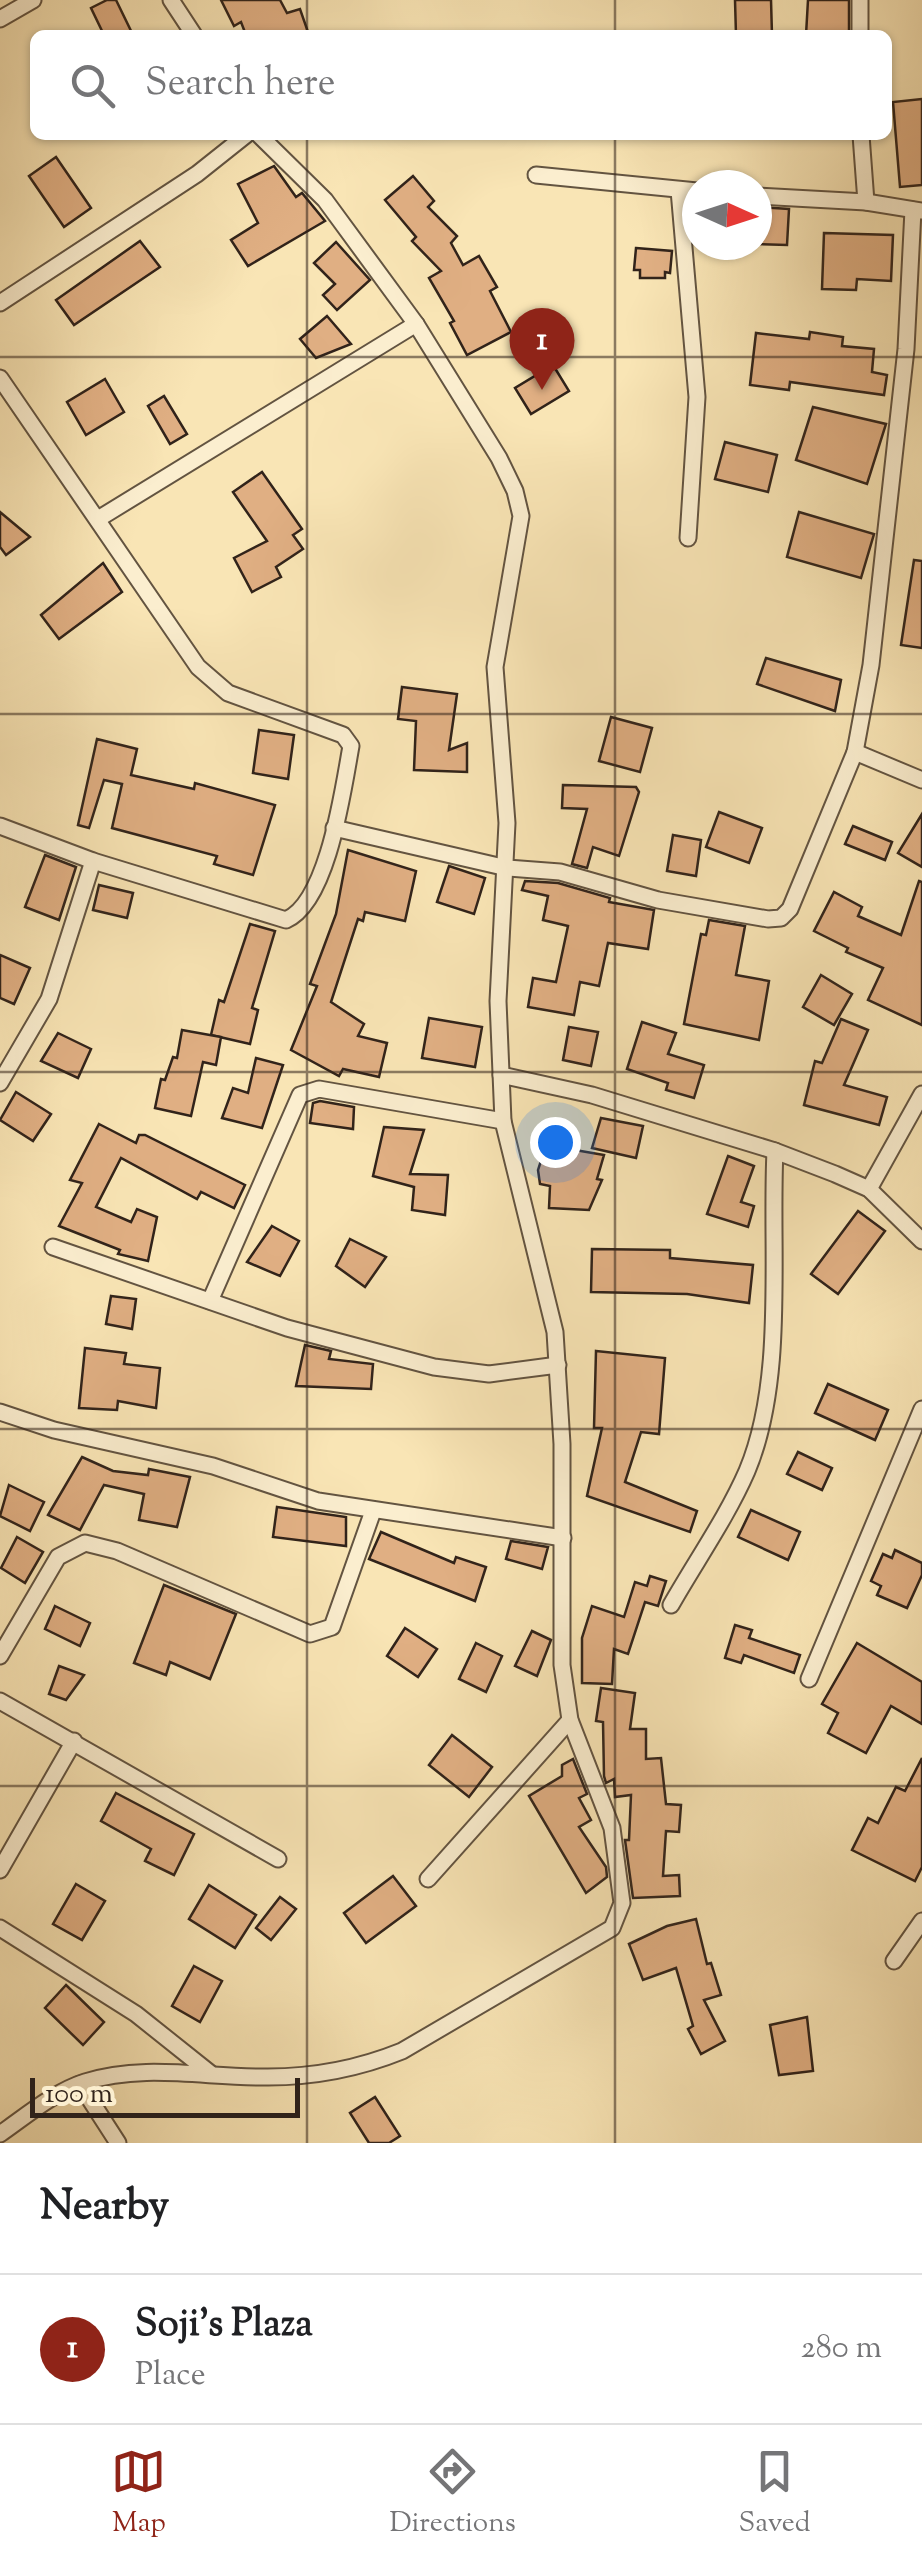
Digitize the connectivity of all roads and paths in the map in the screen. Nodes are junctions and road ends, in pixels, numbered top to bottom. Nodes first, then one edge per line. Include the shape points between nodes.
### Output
1 (32, 0) edge
2 (171, 0) edge
3 (860, 0) edge
4 (0, 19) edge
5 (191, 30) edge
6 (860, 30) edge
7 (240, 140) edge
8 (265, 140) edge
9 (861, 140) edge
10 (536, 175) dead end
11 (679, 190) joint
12 (772, 197) edge
13 (866, 202) junction
14 (918, 210) edge
15 (0, 303) edge
16 (416, 324) junction
17 (0, 378) edge
18 (98, 518) junction
19 (688, 538) dead end
20 (855, 752) junction
21 (922, 780) edge
22 (0, 826) edge
23 (334, 828) junction
24 (93, 861) junction
25 (506, 868) junction
26 (500, 1075) junction
27 (0, 1082) edge
28 (922, 1094) edge
29 (503, 1121) junction
30 (776, 1151) junction
31 (869, 1188) junction
32 (922, 1241) edge
33 (52, 1247) dead end
34 (210, 1302) junction
35 (558, 1365) junction
36 (922, 1410) edge
37 (0, 1412) edge
38 (373, 1510) junction
39 (562, 1538) junction
40 (671, 1605) dead end
41 (0, 1656) edge
42 (809, 1679) dead end
43 (0, 1701) edge
44 (570, 1720) junction
45 (74, 1741) junction
46 (278, 1859) dead end
47 (0, 1870) edge
48 (428, 1879) dead end
49 (922, 1921) edge
50 (0, 1928) edge
51 (894, 1961) dead end
52 (211, 2073) junction
53 (80, 2084) junction
54 (0, 2134) edge
55 (118, 2143) edge

1 - 4 street
2 - 5 street
3 - 6 street
7 - 15 street
8 - 16 street via 324,200
9 - 13 street
10 - 11 street
11 - 19 street via 697,397
12 - 13 street
13 - 14 street
14 - 20 street via 895,464
16 - 18 street
16 - 25 street via 499,458 521,516 495,667
17 - 18 street
18 - 23 street via 186,652 214,682 350,740
20 - 21 street
20 - 25 street via 790,909 780,918 658,900 545,870
22 - 24 street
23 - 24 street via 312,896 302,913 286,920
23 - 25 street
24 - 27 street via 49,999
25 - 26 street
26 - 29 street
26 - 30 street
28 - 31 street
29 - 34 street via 319,1090 300,1095
29 - 35 street via 548,1293
30 - 31 street
30 - 40 street via 771,1332 760,1431 746,1472
31 - 32 street
33 - 34 street
34 - 35 street via 434,1366 489,1374
35 - 39 street
36 - 42 street
37 - 38 street
38 - 39 street
38 - 41 street via 332,1627 321,1633 85,1543 58,1557
39 - 44 street via 562,1664
43 - 45 street
44 - 48 street
44 - 52 street via 612,1828 622,1903 612,1928 369,2064 267,2077
45 - 46 street
45 - 47 street
49 - 51 street
50 - 52 street via 136,2014
52 - 53 street via 106,2076
53 - 54 street
53 - 55 street

